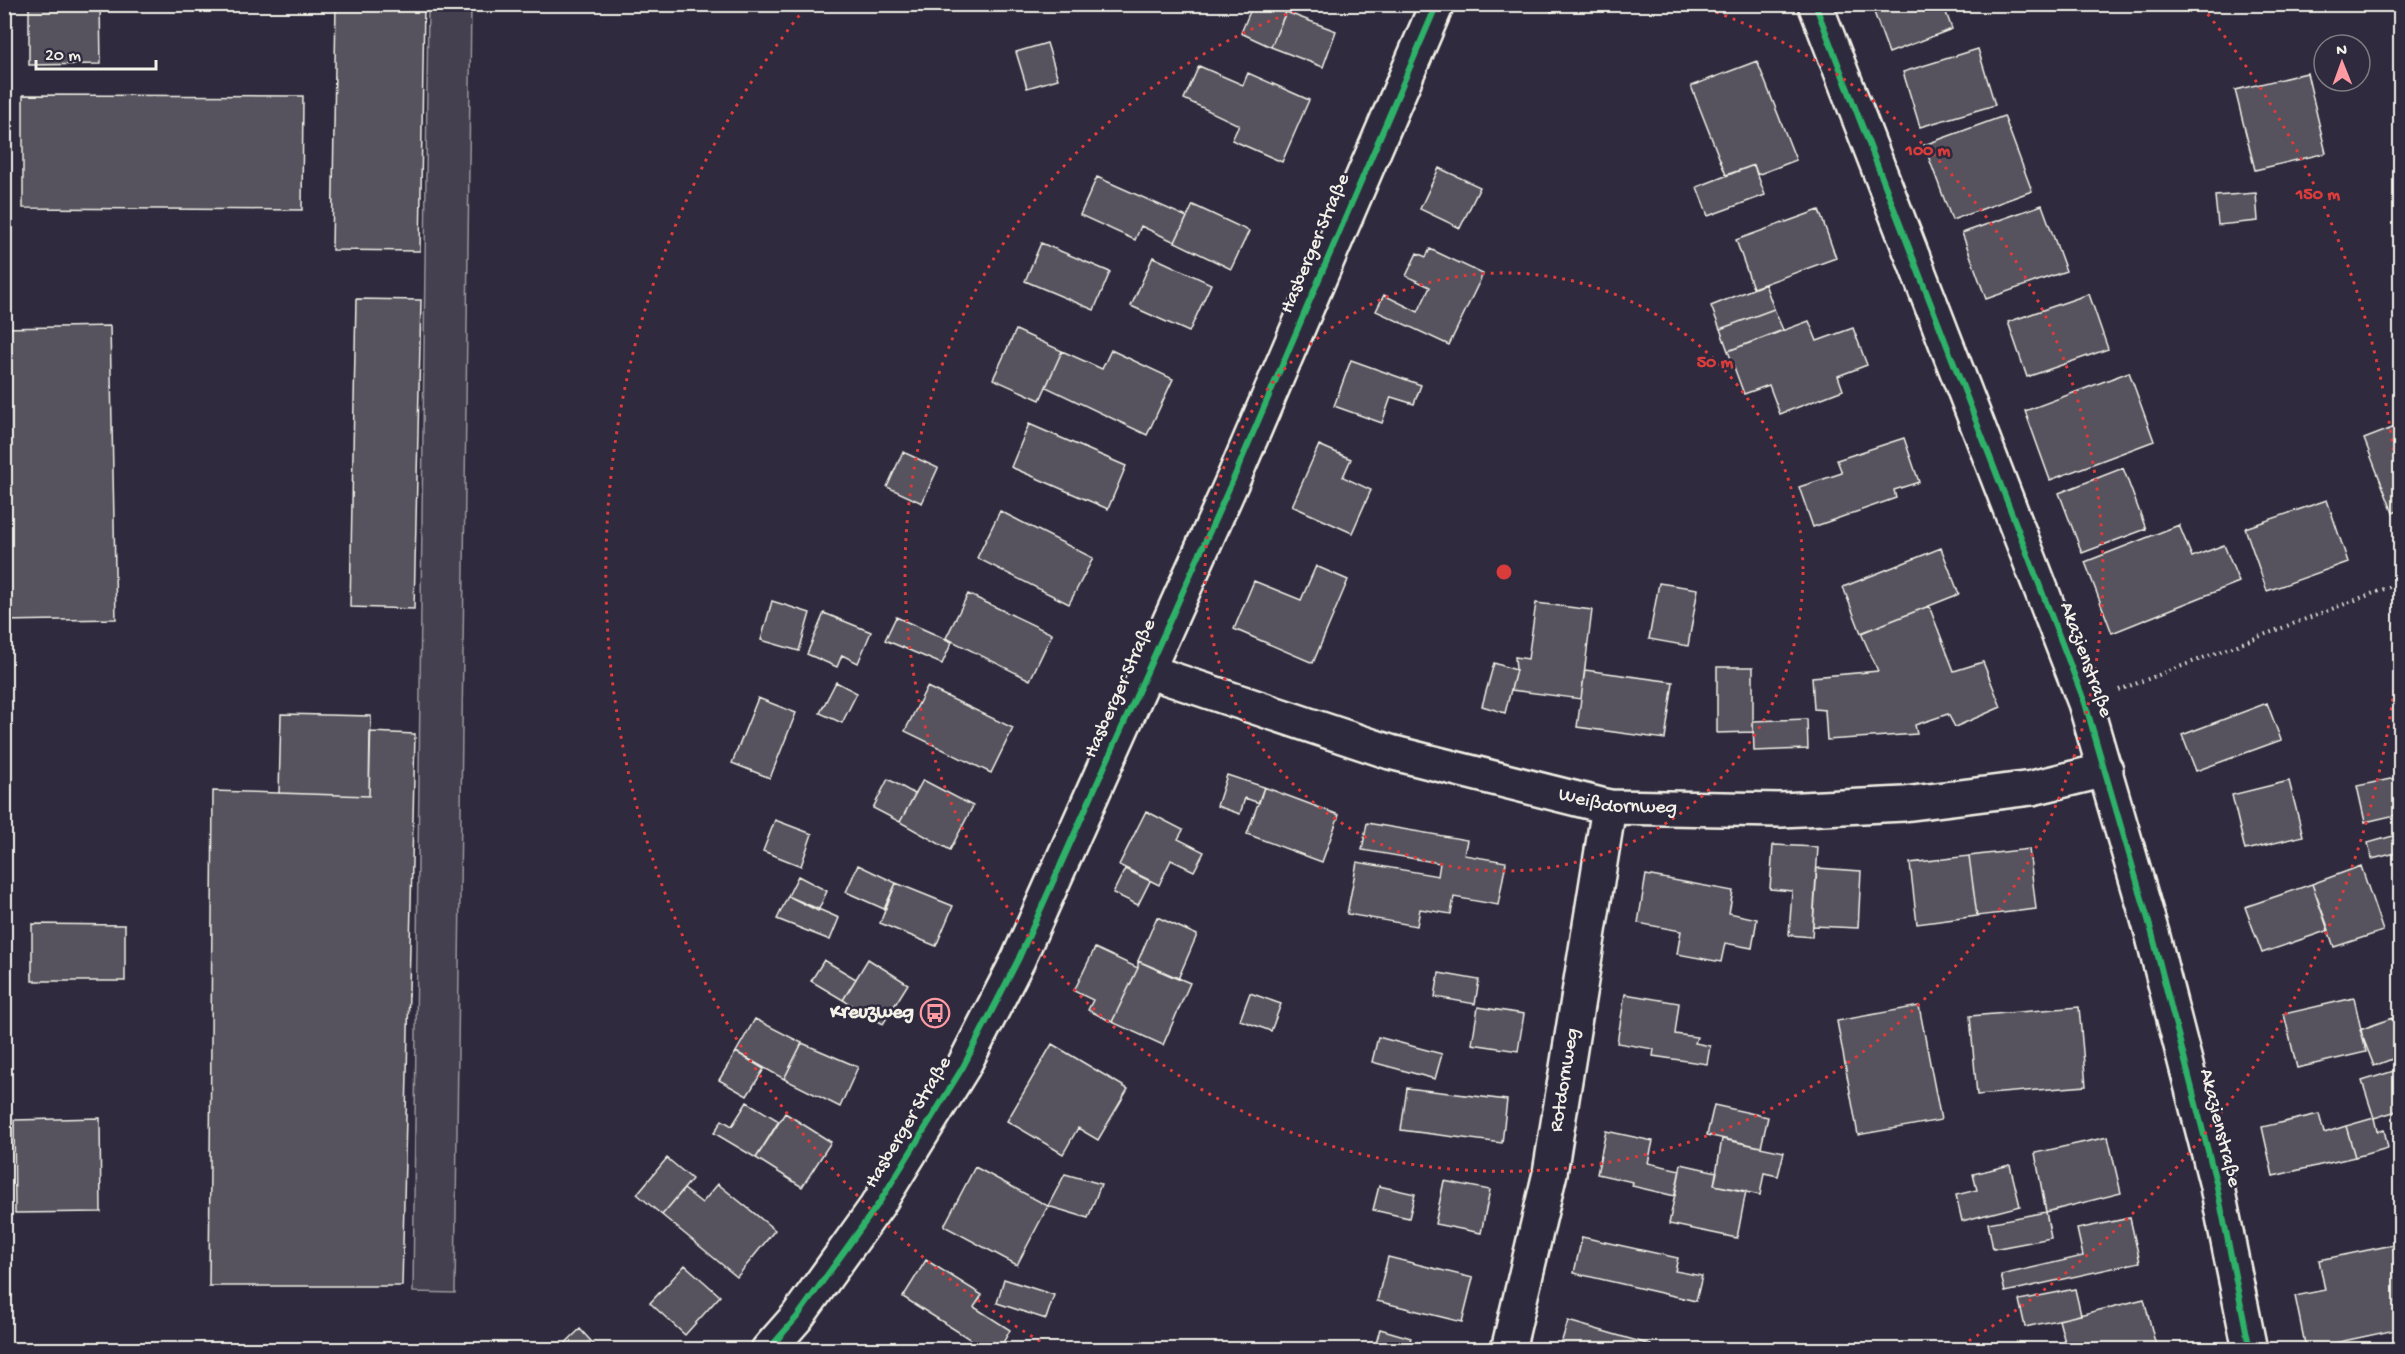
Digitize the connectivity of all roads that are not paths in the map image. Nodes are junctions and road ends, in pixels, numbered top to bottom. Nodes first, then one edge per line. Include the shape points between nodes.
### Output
1 (1437, 4) edge
2 (1815, 4) edge
3 (1147, 671) junction
4 (2106, 770) junction
5 (1609, 807) junction
6 (768, 1350) edge
7 (1508, 1350) edge
8 (2250, 1350) edge

1 - 3 street, Hasberger Straße
2 - 4 street, Akazienstraße via 2085,703
3 - 5 street, Weißdornweg via 1390,752
3 - 6 street, Hasberger Straße via 1018,960 963,1067 879,1203 797,1317
4 - 5 street, Weißdornweg via 2032,788 1904,804 1781,810
4 - 8 street, Akazienstraße via 2216,1182
5 - 7 street, Rotdornweg via 1550,1173

